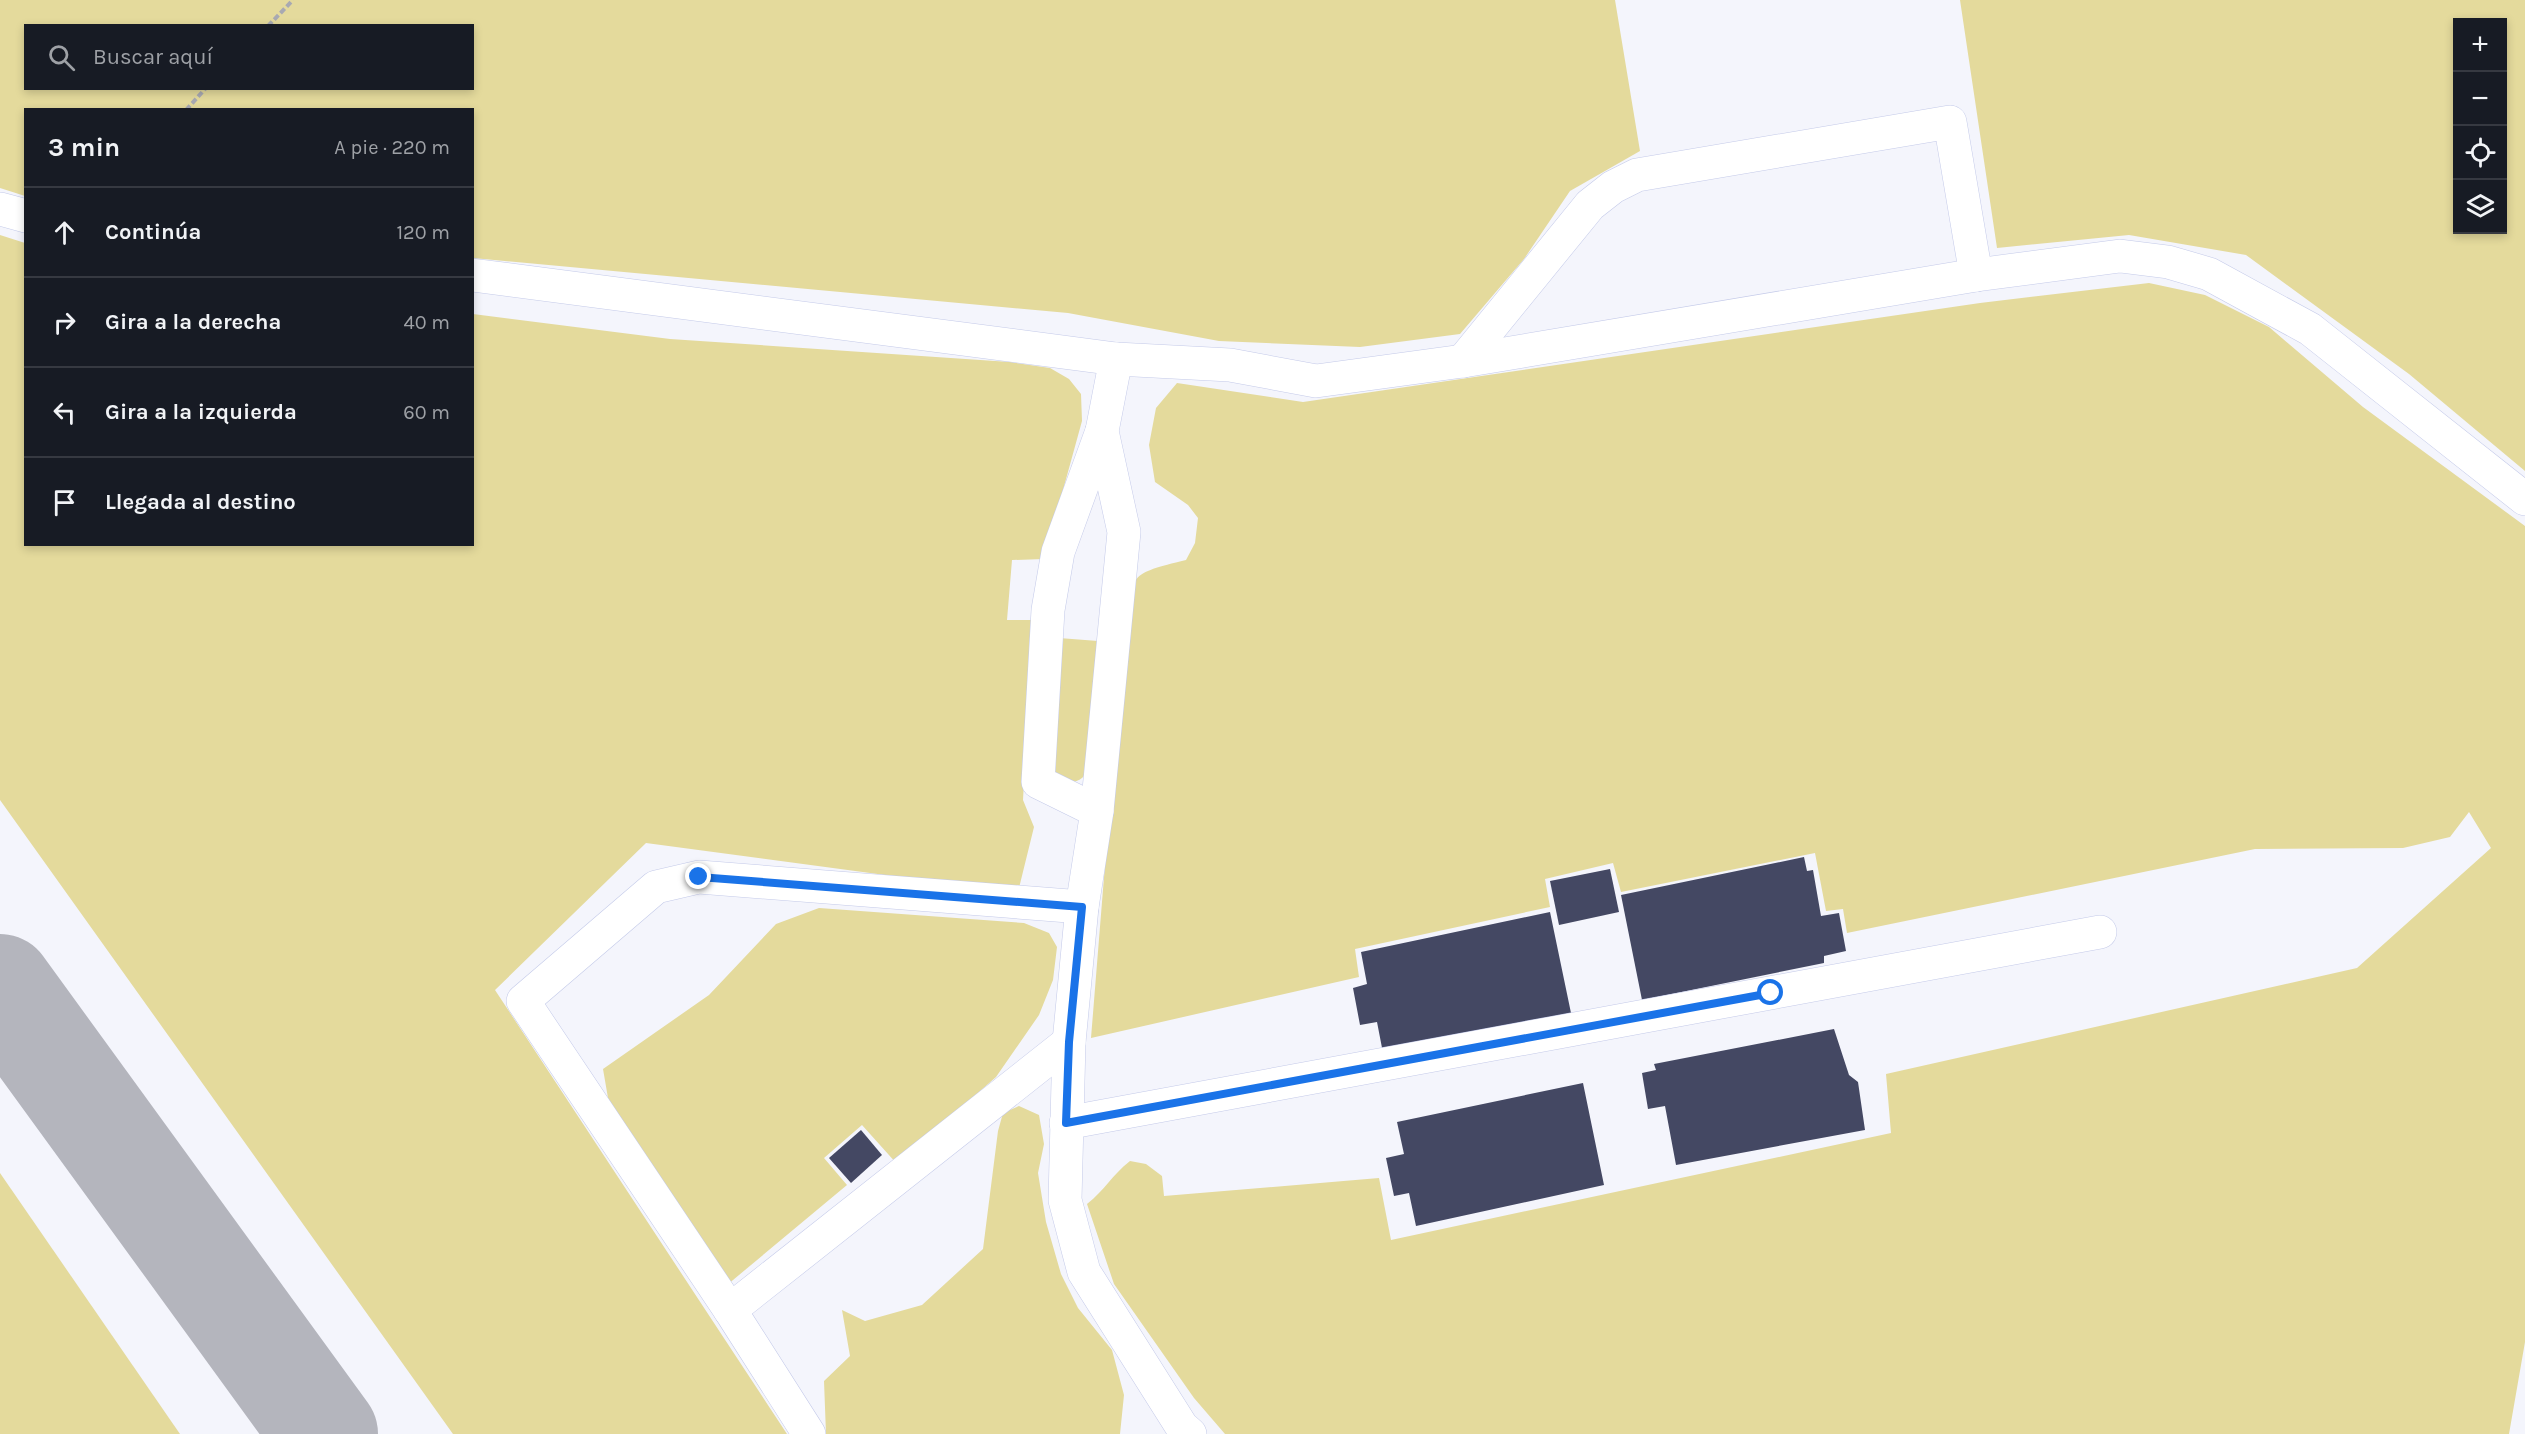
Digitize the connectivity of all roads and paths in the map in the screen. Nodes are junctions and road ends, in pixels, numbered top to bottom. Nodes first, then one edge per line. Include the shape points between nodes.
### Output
1 (293, 0) edge
2 (270, 24) edge
3 (204, 90) edge
4 (188, 108) edge
5 (0, 209) edge
6 (24, 215) edge
7 (474, 274) edge
8 (1976, 275) junction
9 (1116, 359) junction
10 (1463, 362) junction
11 (1102, 430) junction
12 (2525, 499) edge
13 (1097, 811) junction
14 (1082, 907) junction
15 (2100, 933) dead end
16 (1069, 1042) junction
17 (1066, 1123) junction
18 (730, 1310) junction
19 (1181, 1432) edge
20 (809, 1434) edge

1 - 2 path
3 - 4 path
5 - 6 lane
7 - 9 lane
8 - 10 lane
8 - 10 lane via 1950,122 1637,175 1590,205
8 - 12 lane via 2120,256 2168,262 2209,274 2310,329
9 - 10 lane via 1230,365 1316,381
9 - 11 lane
11 - 13 lane via 1124,532
11 - 13 lane via 1056,563 1048,610 1038,782
13 - 14 lane
14 - 16 lane
14 - 18 lane via 699,877 656,887 523,1001
15 - 17 lane
16 - 17 lane
16 - 18 lane
17 - 19 lane via 1065,1200 1084,1272
18 - 20 lane

